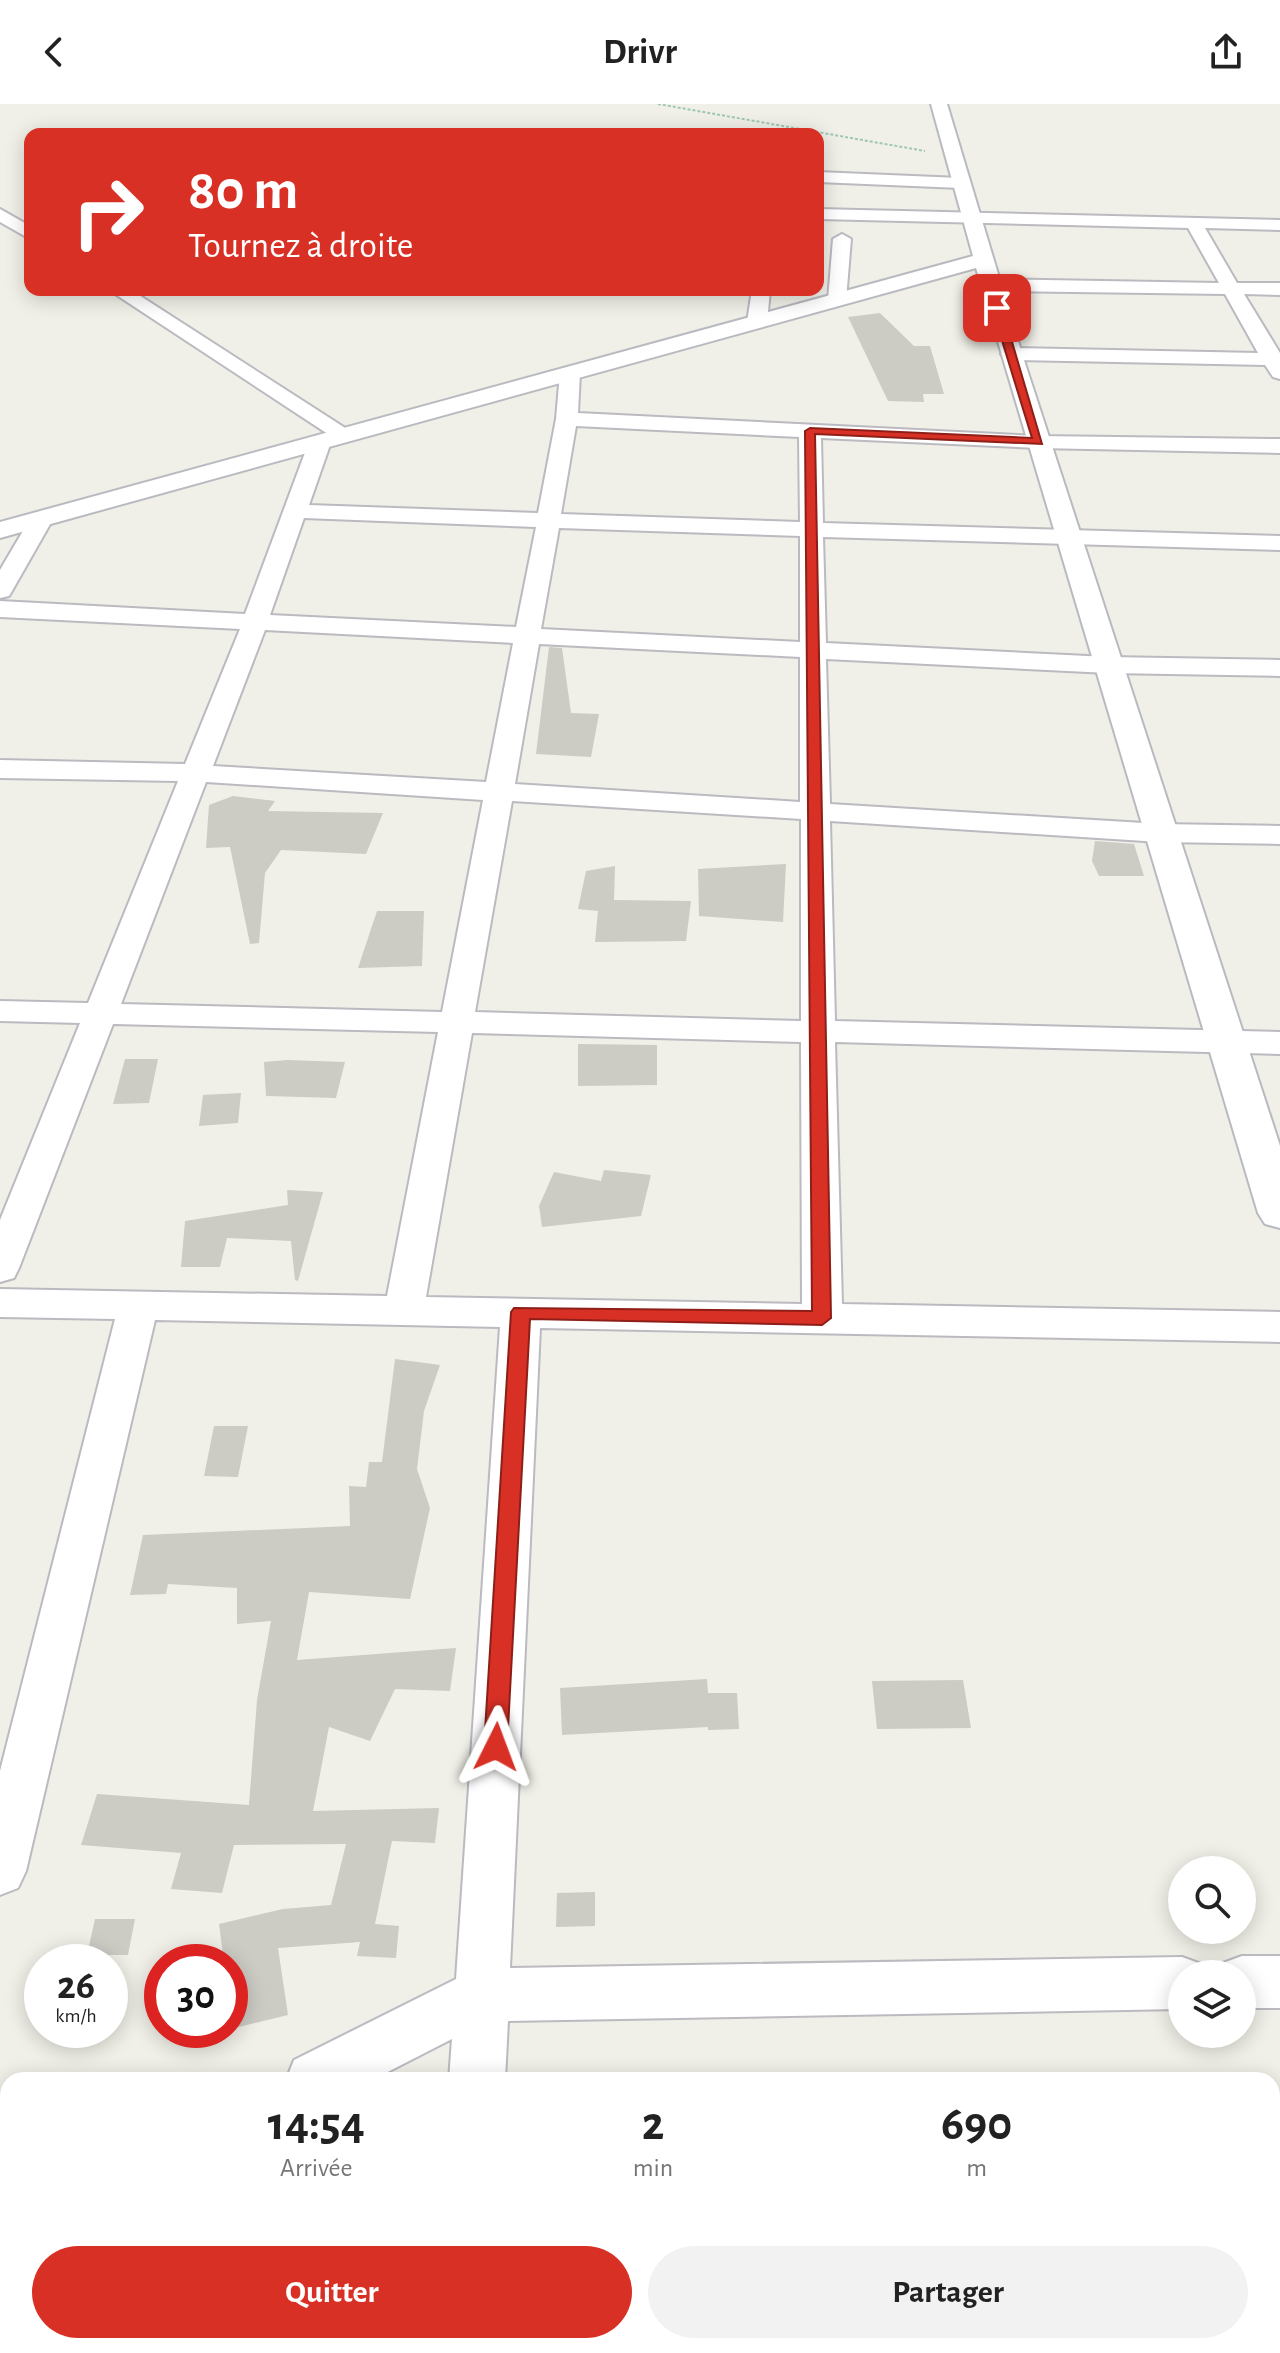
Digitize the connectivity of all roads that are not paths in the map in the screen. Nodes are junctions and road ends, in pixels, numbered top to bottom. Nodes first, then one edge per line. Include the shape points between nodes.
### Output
1 (939, 104) edge
2 (824, 177) edge
3 (960, 183) junction
4 (0, 214) edge
5 (824, 214) edge
6 (971, 220) junction
7 (1194, 224) junction
8 (1280, 225) edge
9 (24, 230) edge
10 (842, 239) dead end
11 (986, 272) junction
12 (1231, 288) junction
13 (1280, 289) edge
14 (127, 296) edge
15 (760, 296) edge
16 (837, 300) junction
17 (757, 322) junction
18 (1011, 354) junction
19 (1277, 364) edge
20 (570, 373) junction
21 (567, 419) junction
22 (810, 431) junction
23 (333, 439) junction
24 (1038, 442) junction
25 (1280, 446) edge
26 (295, 511) junction
27 (41, 519) junction
28 (549, 520) junction
29 (812, 529) junction
30 (0, 530) edge
31 (1069, 539) junction
32 (1280, 543) edge
33 (0, 591) edge
34 (0, 609) edge
35 (255, 622) junction
36 (528, 636) junction
37 (813, 650) junction
38 (1108, 665) junction
39 (1280, 668) edge
40 (0, 769) edge
41 (195, 773) junction
42 (499, 792) junction
43 (816, 811) junction
44 (1160, 833) junction
45 (1280, 835) edge
46 (0, 1011) edge
47 (101, 1014) junction
48 (457, 1023) junction
49 (818, 1032) junction
50 (1226, 1042) junction
51 (1280, 1043) edge
52 (1280, 1213) edge
53 (0, 1268) edge
54 (0, 1303) edge
55 (139, 1305) junction
56 (404, 1310) junction
57 (521, 1312) junction
58 (822, 1318) junction
59 (1280, 1327) edge
60 (0, 1871) edge
61 (1256, 1982) edge
62 (1280, 1982) edge
63 (1168, 1983) edge
64 (481, 1995) junction
65 (330, 2072) edge
66 (477, 2072) edge

1 - 3 street
2 - 3 street
3 - 6 street
4 - 9 street
5 - 6 street
6 - 7 street
6 - 11 street
7 - 8 street
7 - 12 street
10 - 16 street
11 - 12 street
11 - 16 street
11 - 18 street
12 - 13 street
12 - 19 street
14 - 23 street
15 - 17 street
16 - 17 street
17 - 20 street
18 - 19 street
18 - 24 street
20 - 21 street
20 - 23 street
21 - 22 street
21 - 28 street
22 - 24 street
22 - 29 street
23 - 26 street
23 - 27 street
24 - 25 street
24 - 31 street
26 - 28 street
26 - 35 street
27 - 30 street
27 - 33 street
28 - 29 street
28 - 36 street
29 - 31 street
29 - 37 street
31 - 32 street
31 - 38 street
34 - 35 street
35 - 36 street
35 - 41 street
36 - 37 street
36 - 42 street
37 - 38 street
37 - 43 street
38 - 39 street
38 - 44 street
40 - 41 street
41 - 42 street
41 - 47 street
42 - 43 street
42 - 48 street
43 - 44 street
43 - 49 street
44 - 45 street
44 - 50 street
46 - 47 street
47 - 48 street
47 - 53 street
48 - 49 street
48 - 56 street
49 - 50 street
49 - 58 street
50 - 51 street
50 - 52 street
54 - 55 street
55 - 56 street
55 - 60 street
56 - 57 street
57 - 58 street
57 - 64 street
58 - 59 street
61 - 62 street
63 - 64 street
64 - 65 street
64 - 66 street

